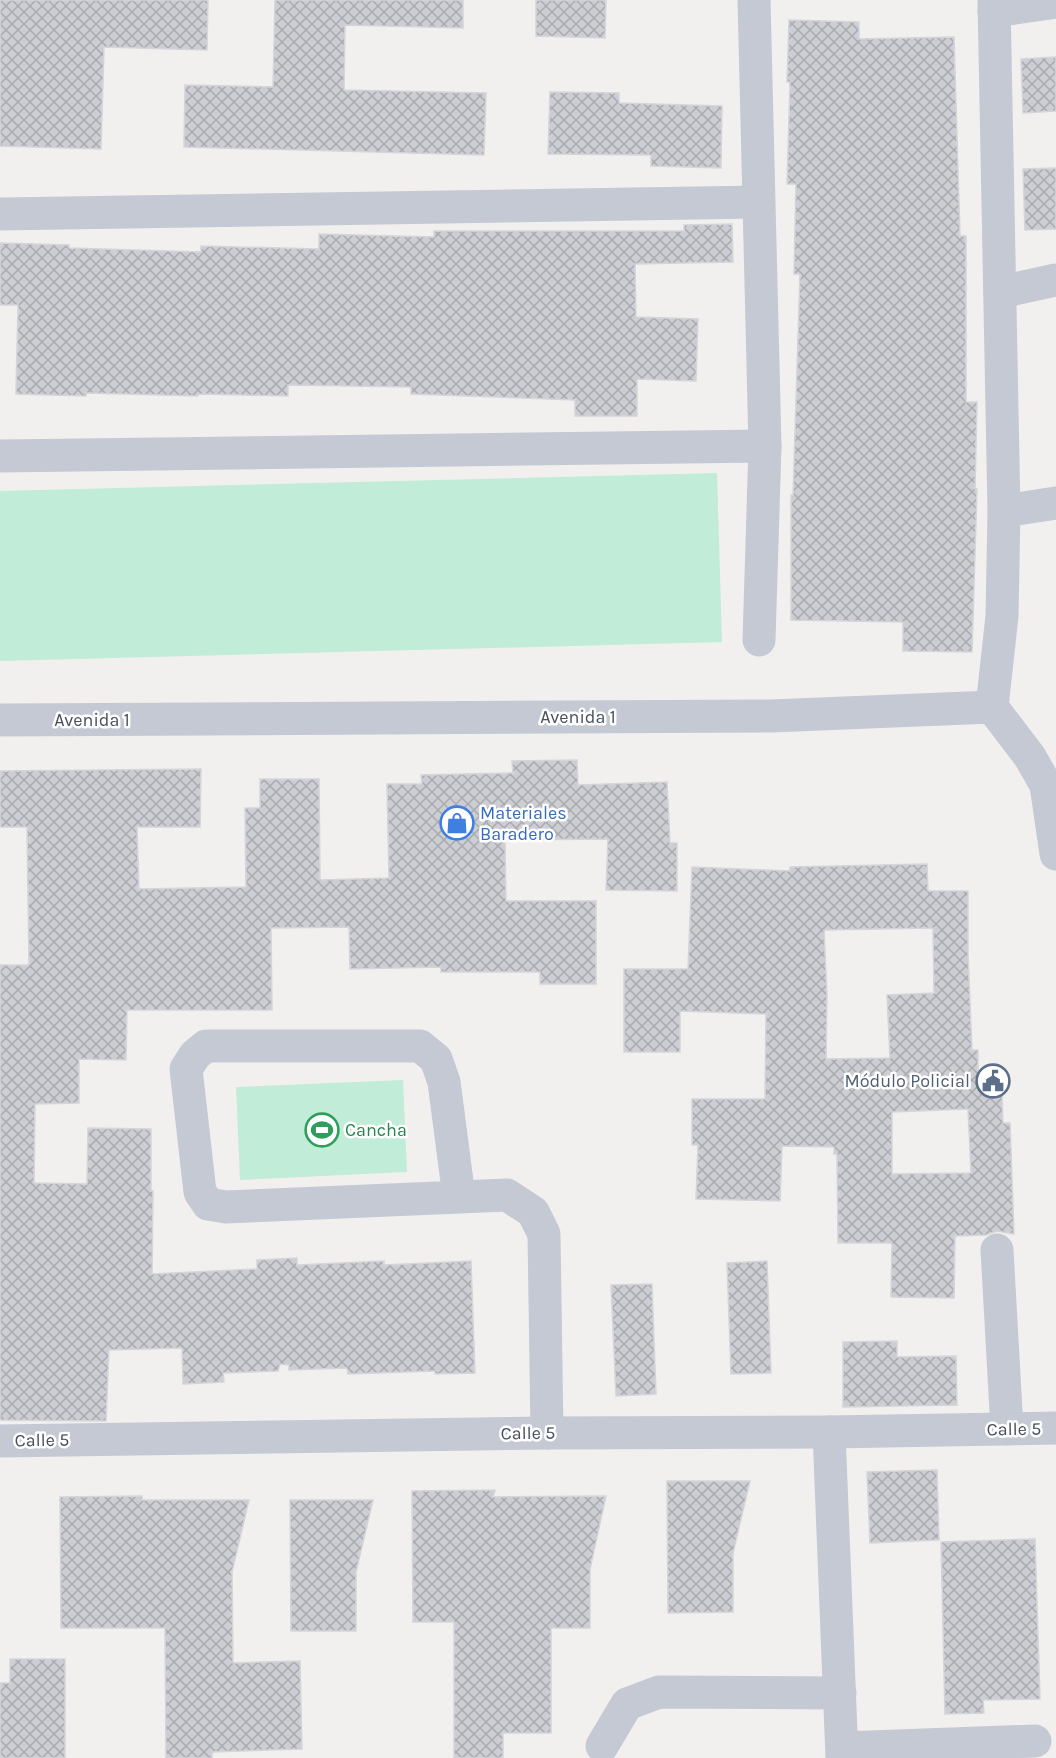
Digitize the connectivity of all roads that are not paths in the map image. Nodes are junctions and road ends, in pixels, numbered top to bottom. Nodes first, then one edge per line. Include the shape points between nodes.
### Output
1 (754, 0) edge
2 (1056, 2) edge
3 (994, 5) edge
4 (758, 202) junction
5 (0, 214) edge
6 (1056, 280) edge
7 (1000, 292) junction
8 (765, 446) junction
9 (0, 456) edge
10 (1056, 503) edge
11 (1004, 511) junction
12 (759, 640) dead end
13 (992, 707) junction
14 (0, 720) edge
15 (1056, 854) edge
16 (459, 1197) junction
17 (997, 1250) dead end
18 (1056, 1428) edge
19 (1007, 1429) junction
20 (829, 1432) junction
21 (547, 1433) junction
22 (0, 1441) edge
23 (840, 1693) junction
24 (1035, 1741) dead end
25 (602, 1746) dead end
26 (842, 1753) edge

1 - 4 street
2 - 3 street
3 - 7 street
4 - 5 street
4 - 8 street
6 - 7 street
7 - 11 street
8 - 9 street
8 - 12 street
10 - 11 street
11 - 13 street via 1002,616
13 - 14 street, Avenida 1 via 771,716
13 - 15 street via 1046,785
16 - 16 street via 226,1207 208,1204 200,1192 186,1069 206,1046 420,1046 436,1059 444,1082
16 - 21 street via 507,1195 533,1212 544,1234
17 - 19 street
18 - 19 street, Calle 5
19 - 20 street, Calle 5
20 - 21 street, Calle 5
20 - 23 street
21 - 22 street, Calle 5
23 - 25 street via 659,1692 627,1704
23 - 26 street
24 - 26 street

